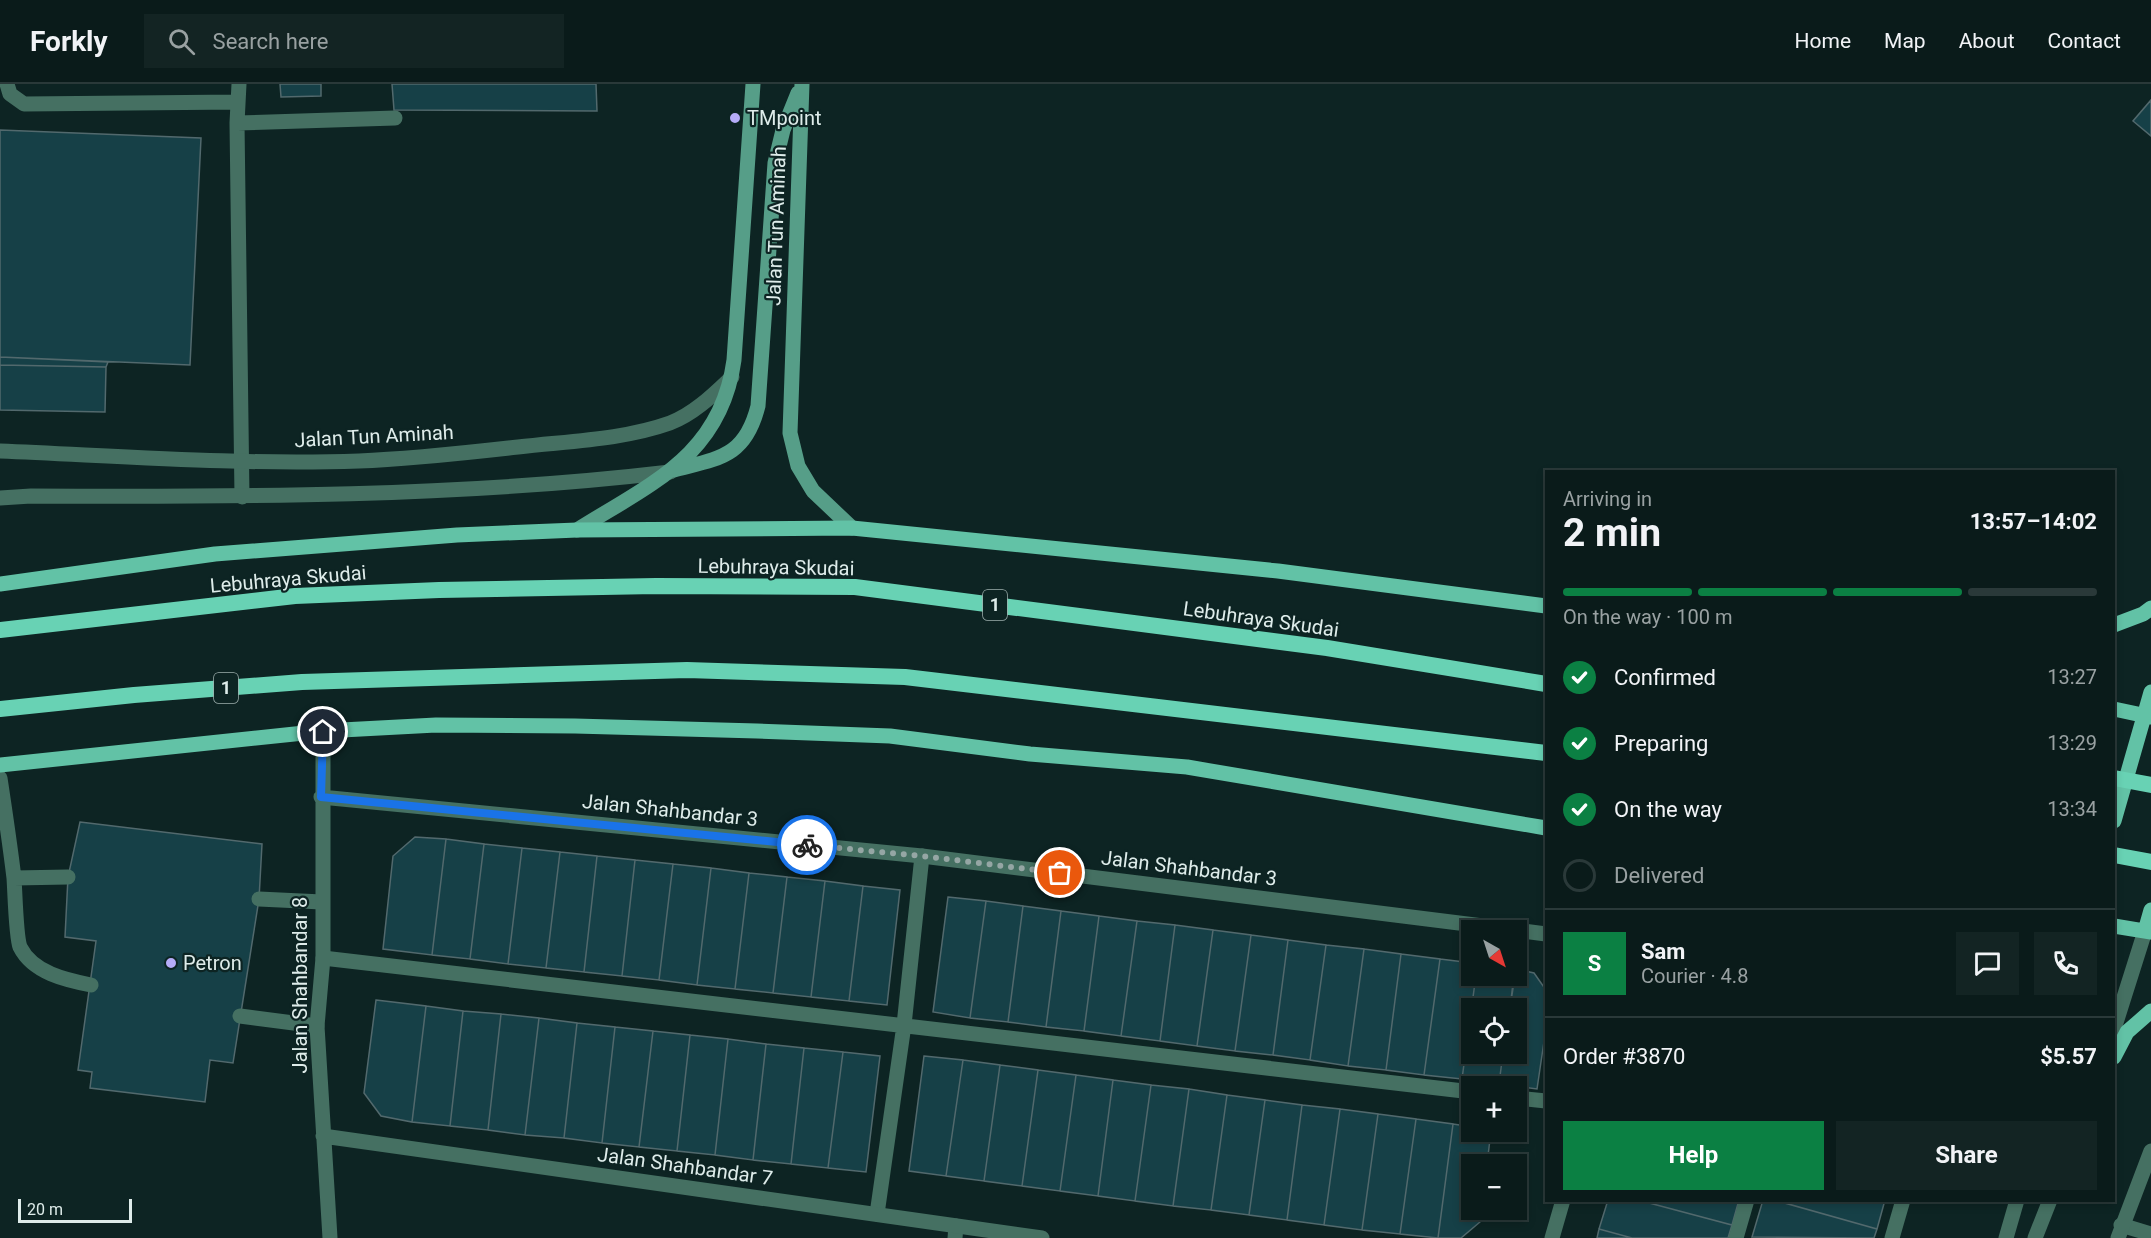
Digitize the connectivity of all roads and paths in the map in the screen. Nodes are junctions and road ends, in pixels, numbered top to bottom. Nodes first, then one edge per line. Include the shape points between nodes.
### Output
1 (7, 84) edge
2 (239, 84) edge
3 (753, 84) edge
4 (802, 84) edge
5 (238, 102) junction
6 (394, 118) dead end
7 (237, 123) junction
8 (732, 377) junction
9 (0, 451) edge
10 (242, 462) junction
11 (670, 471) junction
12 (242, 497) junction
13 (0, 498) edge
14 (852, 528) junction
15 (577, 530) junction
16 (0, 584) edge
17 (1545, 606) edge
18 (2151, 608) edge
19 (2115, 625) edge
20 (0, 630) edge
21 (1545, 684) edge
22 (2151, 692) edge
23 (0, 709) edge
24 (2115, 709) edge
25 (2147, 716) edge
26 (323, 732) junction
27 (1545, 753) edge
28 (0, 765) edge
29 (0, 778) edge
30 (2115, 778) edge
31 (2151, 784) edge
32 (321, 797) junction
33 (2115, 818) edge
34 (1545, 828) edge
35 (2115, 855) edge
36 (922, 856) junction
37 (2151, 862) edge
38 (68, 877) dead end
39 (14, 878) junction
40 (259, 899) dead end
41 (322, 902) junction
42 (2151, 910) edge
43 (1461, 923) edge
44 (2115, 926) edge
45 (1527, 931) edge
46 (2148, 931) edge
47 (1545, 934) edge
48 (322, 958) junction
49 (91, 985) dead end
50 (2151, 1011) edge
51 (240, 1016) dead end
52 (904, 1025) junction
53 (317, 1026) junction
54 (2115, 1026) edge
55 (2115, 1055) edge
56 (1461, 1091) edge
57 (1527, 1099) edge
58 (1545, 1101) edge
59 (323, 1136) junction
60 (2151, 1151) edge
61 (1562, 1202) edge
62 (1746, 1202) edge
63 (1902, 1202) edge
64 (2016, 1202) edge
65 (2049, 1202) edge
66 (877, 1214) junction
67 (956, 1232) edge
68 (2120, 1232) edge
69 (2151, 1234) edge
70 (330, 1238) edge
71 (1042, 1238) edge
72 (1552, 1238) edge
73 (1736, 1238) edge
74 (1892, 1238) edge
75 (2006, 1238) edge
76 (2035, 1238) edge

1 - 5 street via 10,94 24,104
2 - 5 street
3 - 8 main road, Jalan Tun Aminah
4 - 11 main road via 783,130 776,163 758,406 753,426 730,453
4 - 14 main road, Jalan Tun Aminah via 790,433 798,466 813,491
5 - 7 street
6 - 7 street
7 - 10 street
8 - 10 street, Jalan Tun Aminah via 672,422 606,437 427,457
8 - 11 main road, Jalan Tun Aminah via 716,420 700,444
9 - 10 street, Jalan Tun Aminah
10 - 12 street
11 - 12 street via 583,482
11 - 15 main road, Jalan Tun Aminah
12 - 13 street
14 - 15 main road
14 - 17 main road via 1278,571
15 - 16 main road via 215,554
18 - 19 main road
20 - 21 highway, Lebuhraya Skudai / 1 via 295,596 656,586 855,587 1327,648
22 - 25 main road
23 - 27 highway, 1 via 302,682 687,670 905,677
24 - 25 main road
25 - 33 main road
26 - 28 main road
26 - 32 street, Jalan Shahbandar 8
26 - 34 main road via 436,725 890,736 1188,767
29 - 39 street
30 - 31 highway, bridge
32 - 36 street, Jalan Shahbandar 3
32 - 41 street, Jalan Shahbandar 8
35 - 37 highway
36 - 43 street, Jalan Shahbandar 3
36 - 52 street
38 - 39 street
39 - 49 street via 20,946 32,962 47,972 63,980
40 - 41 street
41 - 48 street, Jalan Shahbandar 8
42 - 46 main road
44 - 46 main road
45 - 47 street, Jalan Shahbandar 3
46 - 54 street
48 - 52 street
48 - 53 street, Jalan Shahbandar 8
50 - 55 main road via 2127,1032
51 - 53 street
52 - 56 street
52 - 66 street
53 - 59 street, Jalan Shahbandar 8
57 - 58 street
59 - 66 street, Jalan Shahbandar 7
59 - 70 street, Jalan Shahbandar 8
60 - 68 street
61 - 72 street
62 - 73 street
63 - 74 street
64 - 75 street
65 - 76 street
66 - 67 street, Jalan Shahbandar 7
67 - 71 street, Jalan Shahbandar 7
68 - 69 street

